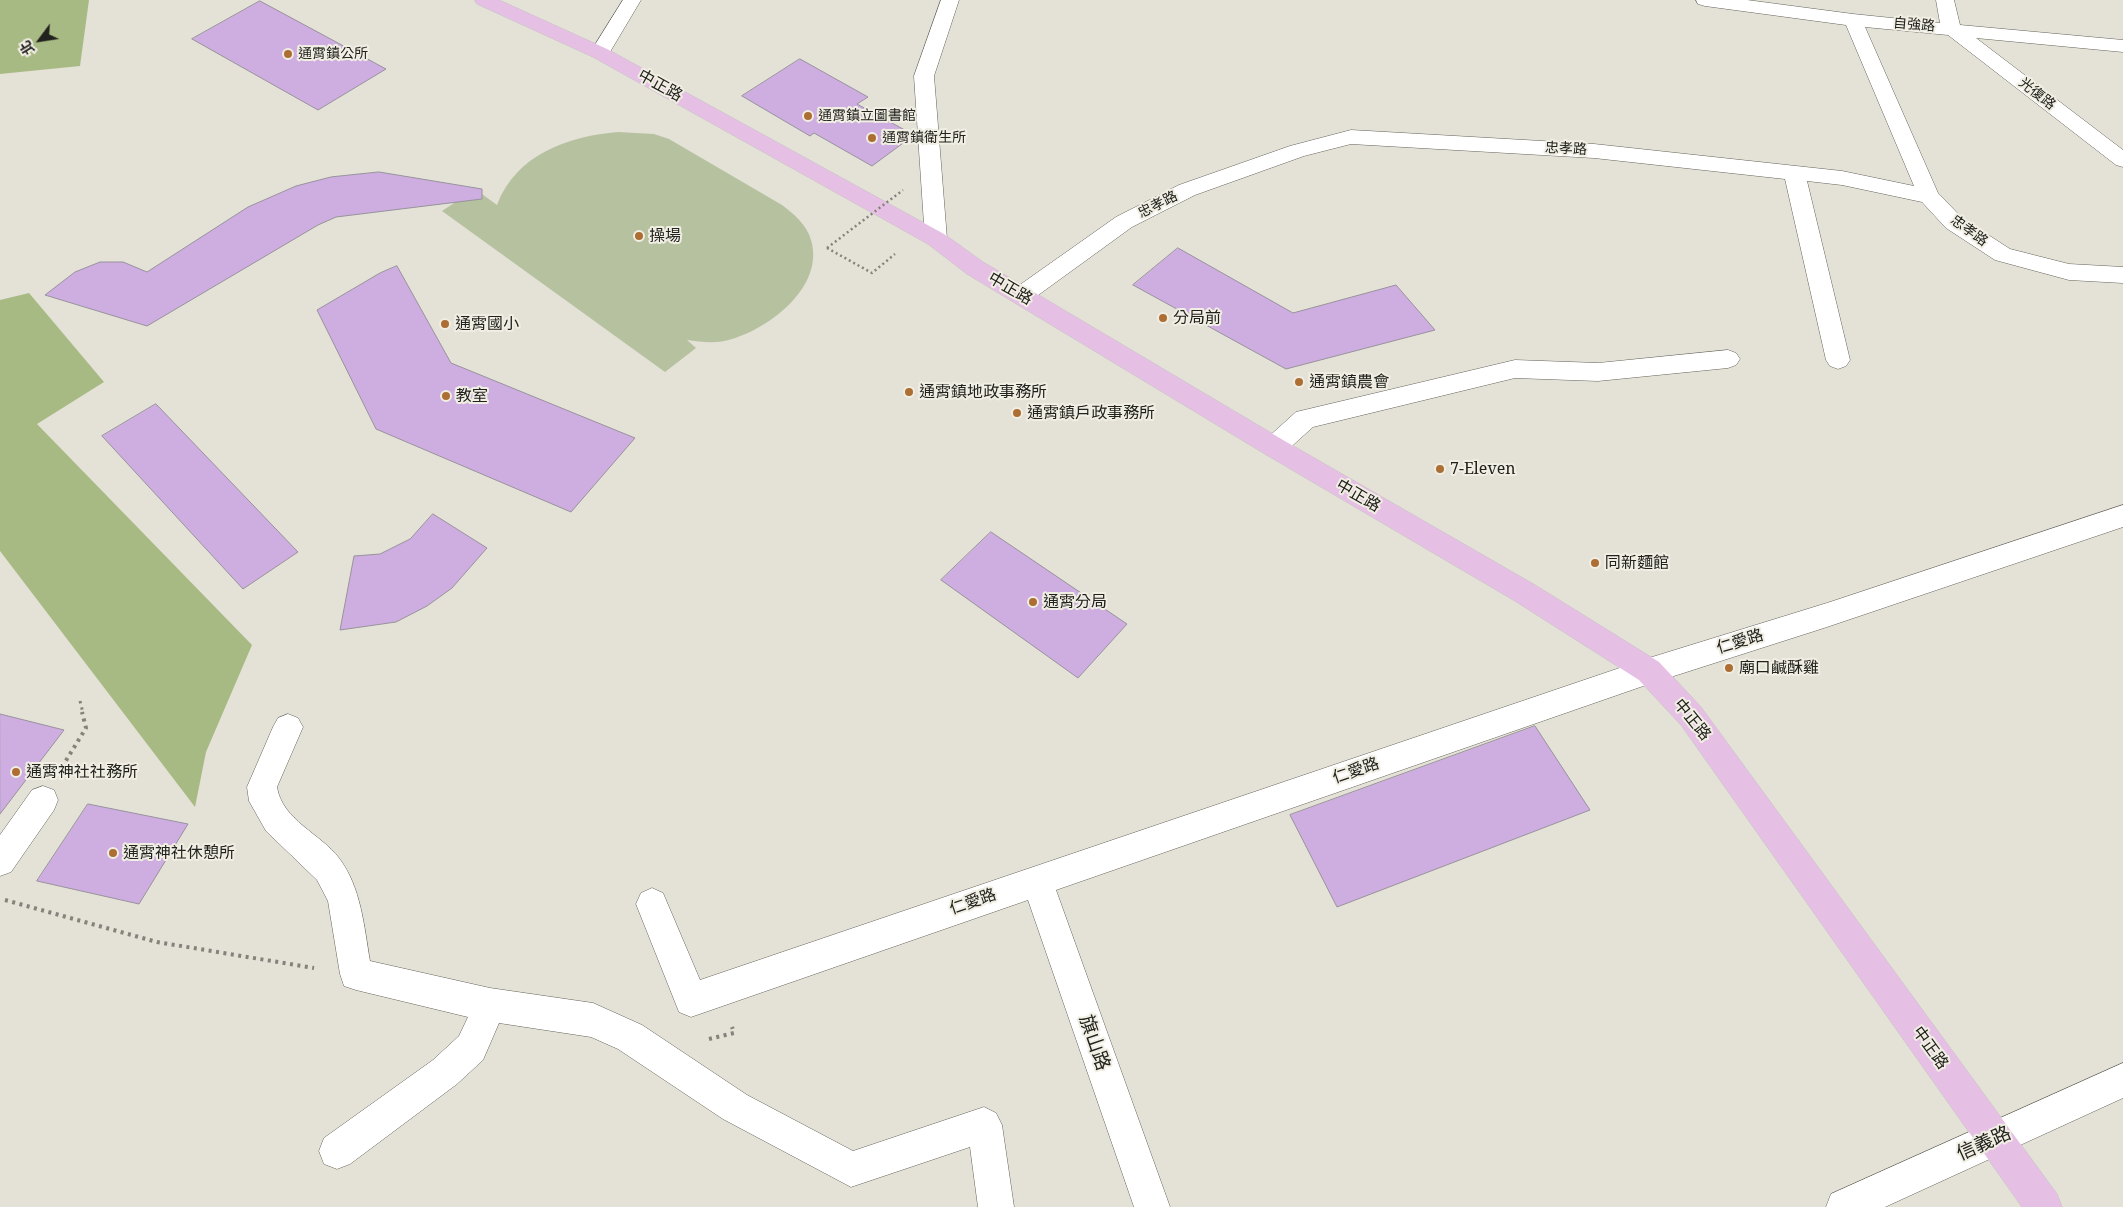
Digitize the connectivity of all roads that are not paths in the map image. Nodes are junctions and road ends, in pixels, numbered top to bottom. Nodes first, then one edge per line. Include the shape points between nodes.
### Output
1 (484, 0) edge
2 (632, 0) edge
3 (950, 0) edge
4 (1705, 0) edge
5 (1946, 0) edge
6 (1853, 20) junction
7 (1951, 28) junction
8 (2123, 46) edge
9 (600, 53) junction
10 (2123, 160) edge
11 (1794, 172) junction
12 (1929, 196) junction
13 (936, 239) junction
14 (2123, 275) edge
15 (1022, 295) junction
16 (1728, 359) dead end
17 (1838, 360) dead end
18 (1274, 447) junction
19 (2123, 516) edge
20 (1649, 671) junction
21 (288, 727) dead end
22 (43, 800) road end
23 (0, 861) edge
24 (1037, 880) junction
25 (652, 904) dead end
26 (490, 1005) junction
27 (2123, 1080) edge
28 (1996, 1138) junction
29 (337, 1151) dead end
30 (996, 1207) edge
31 (1152, 1207) edge
32 (1844, 1207) edge
33 (2044, 1207) edge

1 - 9 main road, 中正路
2 - 9 street
3 - 13 street via 924,76
4 - 6 street, 自強路
5 - 7 street
6 - 7 street, 自強路
6 - 12 street
7 - 8 street, 自強路
7 - 10 street, 光復路
9 - 13 main road, 中正路
11 - 12 street, 忠孝路
11 - 15 street, 忠孝路 via 1594,151 1351,137 1297,151 1187,190 1124,222
11 - 17 street
12 - 14 street, 忠孝路 via 1954,223 2003,255 2069,272
13 - 15 main road, 中正路 via 975,268
15 - 18 main road, 中正路
16 - 18 street via 1598,372 1514,368 1305,419
18 - 20 main road, 中正路 via 1525,593
19 - 20 street, 仁愛路
20 - 24 street, 仁愛路
20 - 28 main road, 中正路 via 1691,716
21 - 26 street via 262,787 264,801 277,821 328,869 343,898 356,974
22 - 23 street
24 - 25 street, 仁愛路 via 691,1000
24 - 31 street, 旗山路
26 - 29 street via 471,1048 445,1072
26 - 30 street via 592,1020 608,1027 630,1037 735,1107 851,1169 984,1125
27 - 28 street, 信義路
28 - 32 street, 信義路
28 - 33 main road, 中正路

